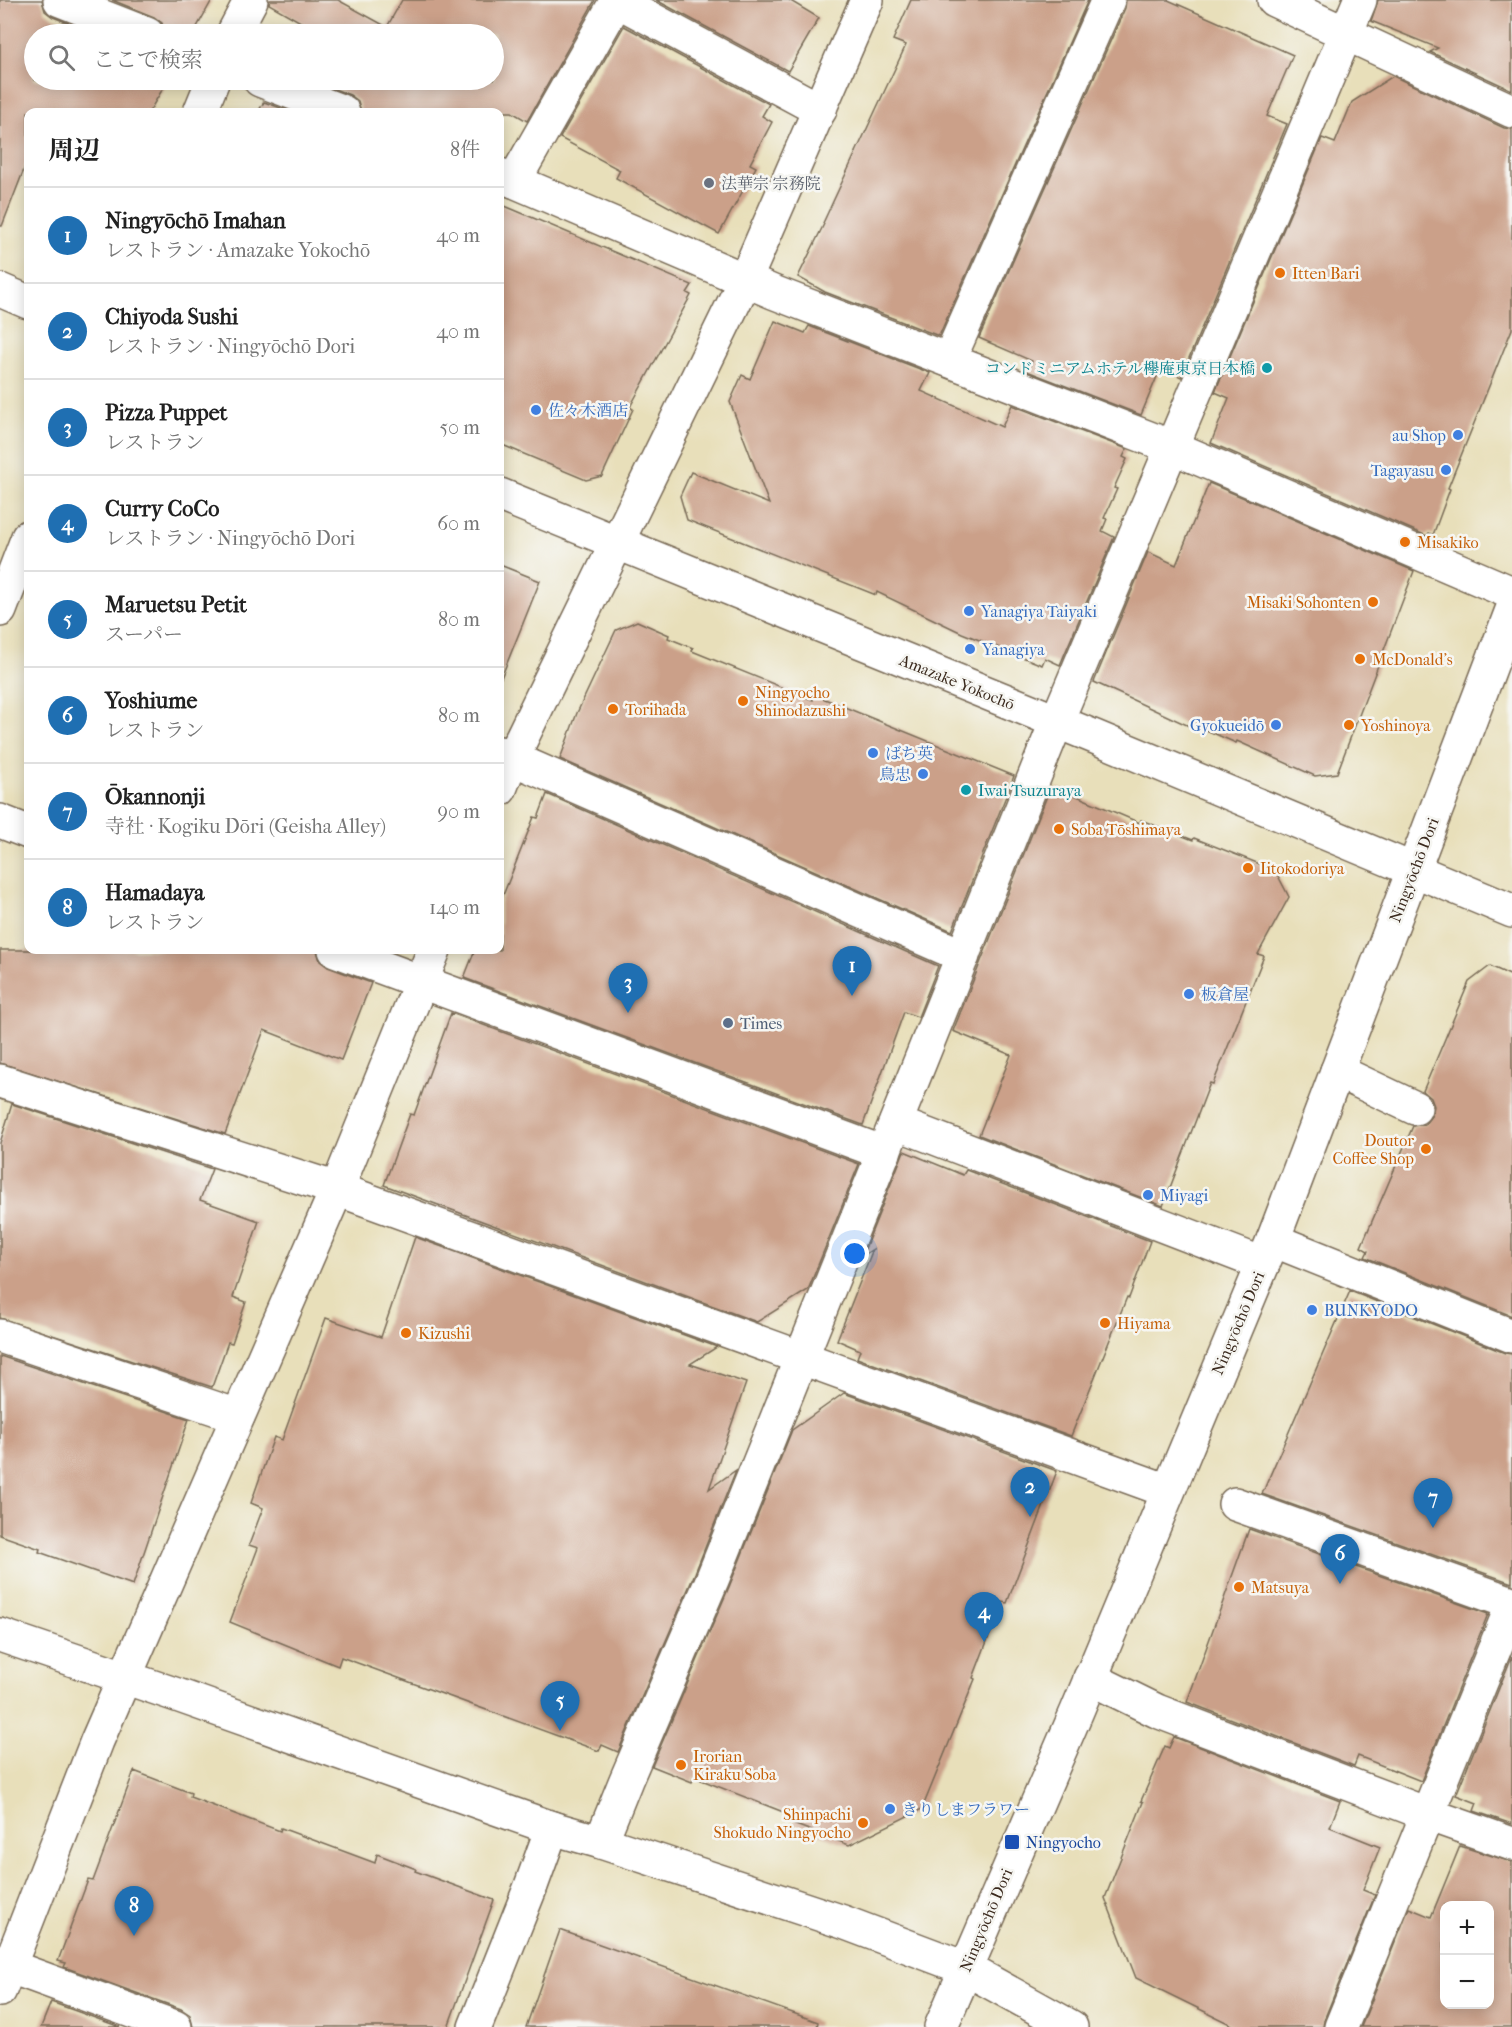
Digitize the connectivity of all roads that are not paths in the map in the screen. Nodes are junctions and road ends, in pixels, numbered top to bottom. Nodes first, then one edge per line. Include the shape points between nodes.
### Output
1 (60, 0) edge
2 (251, 0) edge
3 (616, 0) edge
4 (867, 0) edge
5 (1108, 0) edge
6 (1274, 0) edge
7 (1360, 0) edge
8 (121, 24) edge
9 (238, 24) edge
10 (1346, 33) junction
11 (209, 90) edge
12 (286, 90) edge
13 (202, 108) edge
14 (333, 108) edge
15 (820, 110) junction
16 (1512, 111) edge
17 (507, 178) edge
18 (745, 280) junction
19 (0, 290) edge
20 (24, 300) edge
21 (949, 360) junction
22 (1172, 447) junction
23 (504, 497) edge
24 (616, 543) junction
25 (24, 546) edge
26 (15, 566) edge
27 (1512, 593) edge
28 (0, 610) edge
29 (1512, 610) edge
30 (1056, 723) junction
31 (506, 756) edge
32 (0, 822) edge
33 (24, 831) edge
34 (1414, 869) junction
35 (1512, 911) edge
36 (346, 954) edge
37 (432, 954) edge
38 (963, 956) junction
39 (421, 982) junction
40 (1337, 1071) junction
41 (0, 1081) edge
42 (1415, 1108) dead end
43 (890, 1138) junction
44 (337, 1189) junction
45 (1268, 1252) junction
46 (0, 1336) edge
47 (1512, 1336) edge
48 (802, 1359) junction
49 (238, 1416) junction
50 (1168, 1491) junction
51 (1235, 1504) dead end
52 (1512, 1605) edge
53 (0, 1635) edge
54 (124, 1678) junction
55 (1090, 1678) junction
56 (1427, 1814) junction
57 (552, 1828) junction
58 (601, 1842) junction
59 (1512, 1844) edge
60 (965, 1968) junction
61 (3, 1974) edge
62 (175, 2027) edge
63 (475, 2027) edge
64 (941, 2027) edge
65 (1071, 2027) edge
66 (1341, 2027) edge

1 - 8 street
2 - 9 street
3 - 15 street
3 - 17 street
4 - 15 street
5 - 21 street
6 - 10 street
7 - 10 street
10 - 16 street
10 - 22 street
11 - 13 street
12 - 14 street
15 - 18 street
17 - 18 street
18 - 21 street
18 - 24 street
19 - 20 street
21 - 22 street
22 - 27 street
22 - 30 street
23 - 24 street, Amazake Yokochō
24 - 30 street, Amazake Yokochō
24 - 31 street
25 - 26 street
26 - 28 street
29 - 34 street, Ningyōchō Dori
30 - 34 street, Amazake Yokochō
30 - 38 street
31 - 38 street
32 - 33 street
34 - 35 street, Amazake Yokochō
34 - 40 street, Ningyōchō Dori
36 - 39 street
37 - 39 street
38 - 43 street
39 - 43 street
39 - 44 street
40 - 42 street
40 - 45 street, Ningyōchō Dori
41 - 44 street
43 - 45 street
43 - 48 street
44 - 48 street
44 - 49 street
45 - 47 street
45 - 50 street, Ningyōchō Dori
46 - 49 street
48 - 50 street
48 - 58 street
49 - 54 street
50 - 55 street, Ningyōchō Dori
51 - 52 street
52 - 56 street
53 - 54 street
54 - 57 street
54 - 61 street
55 - 56 street via 1157,1711
55 - 60 street, Ningyōchō Dori
56 - 59 street
56 - 66 street
57 - 58 street
57 - 63 street
58 - 60 street via 843,1922
60 - 64 street, Ningyōchō Dori
60 - 65 street
61 - 62 street

